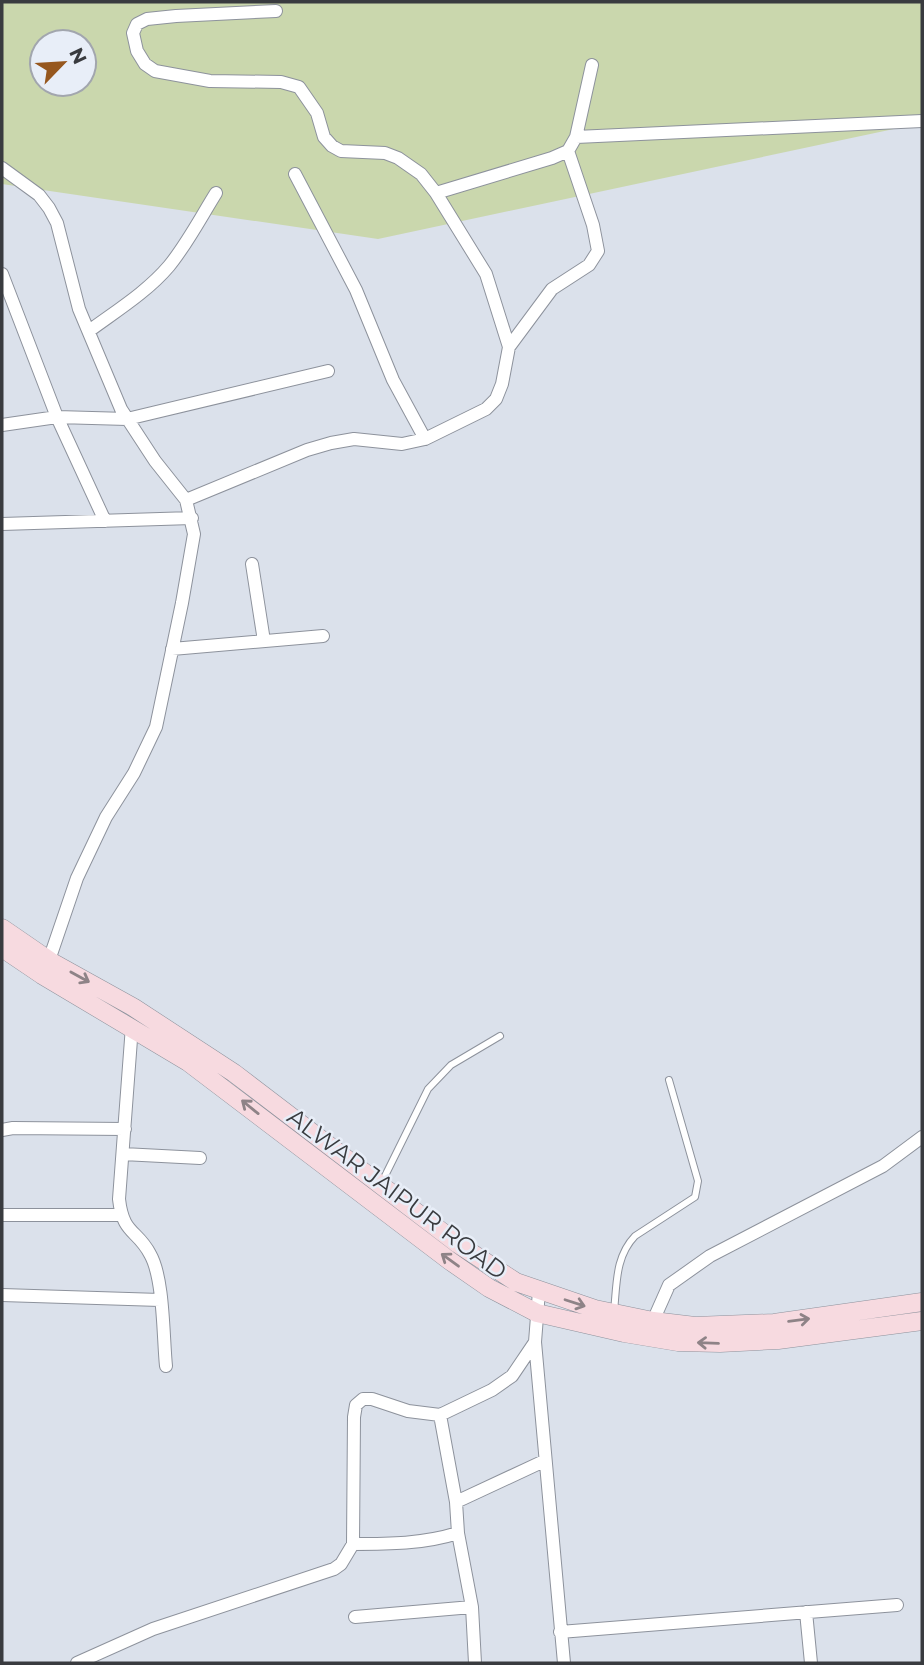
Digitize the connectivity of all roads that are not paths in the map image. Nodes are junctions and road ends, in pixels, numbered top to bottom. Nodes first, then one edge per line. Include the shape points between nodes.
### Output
1 (276, 11) dead end
2 (592, 65) dead end
3 (922, 121) edge
4 (576, 137) junction
5 (568, 150) junction
6 (2, 168) edge
7 (295, 174) dead end
8 (216, 193) dead end
9 (436, 193) junction
10 (2, 274) edge
11 (89, 331) junction
12 (509, 347) junction
13 (328, 371) dead end
14 (57, 417) junction
15 (127, 419) junction
16 (2, 425) edge
17 (425, 439) junction
18 (186, 500) junction
19 (192, 518) junction
20 (105, 521) junction
21 (2, 524) edge
22 (252, 564) dead end
23 (323, 636) dead end
24 (264, 641) junction
25 (172, 649) junction
26 (2, 928) edge
27 (2, 948) edge
28 (46, 968) junction
29 (132, 1026) junction
30 (500, 1036) dead end
31 (669, 1080) dead end
32 (125, 1129) junction
33 (2, 1130) edge
34 (922, 1137) edge
35 (123, 1154) junction
36 (200, 1158) dead end
37 (380, 1185) junction
38 (2, 1215) edge
39 (121, 1215) junction
40 (539, 1291) junction
41 (2, 1295) edge
42 (160, 1300) junction
43 (922, 1302) edge
44 (537, 1312) junction
45 (614, 1313) junction
46 (653, 1321) junction
47 (922, 1321) edge
48 (535, 1342) junction
49 (166, 1366) dead end
50 (440, 1415) junction
51 (544, 1461) junction
52 (457, 1502) junction
53 (458, 1533) junction
54 (353, 1544) junction
55 (897, 1605) dead end
56 (472, 1607) junction
57 (806, 1612) junction
58 (355, 1617) dead end
59 (560, 1632) junction
60 (76, 1663) edge
61 (475, 1663) edge
62 (564, 1663) edge
63 (811, 1663) edge

1 - 9 street via 147,19 137,24 133,33 137,51 155,71 210,81 281,82 299,87 332,146 398,158 421,174
2 - 4 street
3 - 4 street
4 - 5 street
5 - 9 street
5 - 12 street via 598,251 589,265 552,289
6 - 11 street via 40,195 49,208
7 - 17 street via 356,290 393,380
8 - 11 street via 167,268
9 - 12 street via 486,274
10 - 14 street
11 - 15 street
12 - 17 street via 496,399 486,409
13 - 15 street
14 - 15 street
14 - 16 street
14 - 20 street
15 - 18 street
17 - 18 street via 402,444 354,439 331,443
18 - 19 street
19 - 20 street
19 - 25 street via 192,551
20 - 21 street
22 - 24 street
23 - 24 street
24 - 25 street
25 - 28 street via 156,727 78,877
26 - 28 main road, ALWAR JAIPUR ROAD
27 - 28 main road, ALWAR JAIPUR ROAD
28 - 29 main road, ALWAR JAIPUR ROAD
28 -> 37 main road, ALWAR JAIPUR ROAD via 133,1007 234,1073
29 - 32 street
44 -> 29 main road, ALWAR JAIPUR ROAD via 489,1288 450,1261 229,1091
30 - 37 lane via 451,1065 428,1089
31 - 45 lane via 698,1194 629,1242 618,1264
32 - 33 street
32 - 35 street
34 - 46 street via 883,1166 710,1256 669,1285
35 - 36 street
35 - 39 street
37 - 40 main road, ALWAR JAIPUR ROAD via 492,1268
38 - 39 street
39 - 42 street via 150,1252
40 - 44 street
40 -> 45 main road, ALWAR JAIPUR ROAD
41 - 42 street
42 - 49 street
46 -> 43 main road, ALWAR JAIPUR ROAD via 695,1326 774,1323
47 -> 44 main road, ALWAR JAIPUR ROAD via 833,1335 720,1343 624,1333
44 - 48 street
45 - 46 main road, ALWAR JAIPUR ROAD
48 - 50 street via 512,1376
48 - 51 street
50 - 52 street
50 - 54 street via 372,1399 356,1405
51 - 52 street
51 - 59 street
52 - 53 street
53 - 54 street via 437,1540
53 - 56 street
54 - 60 street via 334,1569 153,1629
55 - 57 street
56 - 58 street
56 - 61 street
57 - 59 street
57 - 63 street
59 - 62 street

